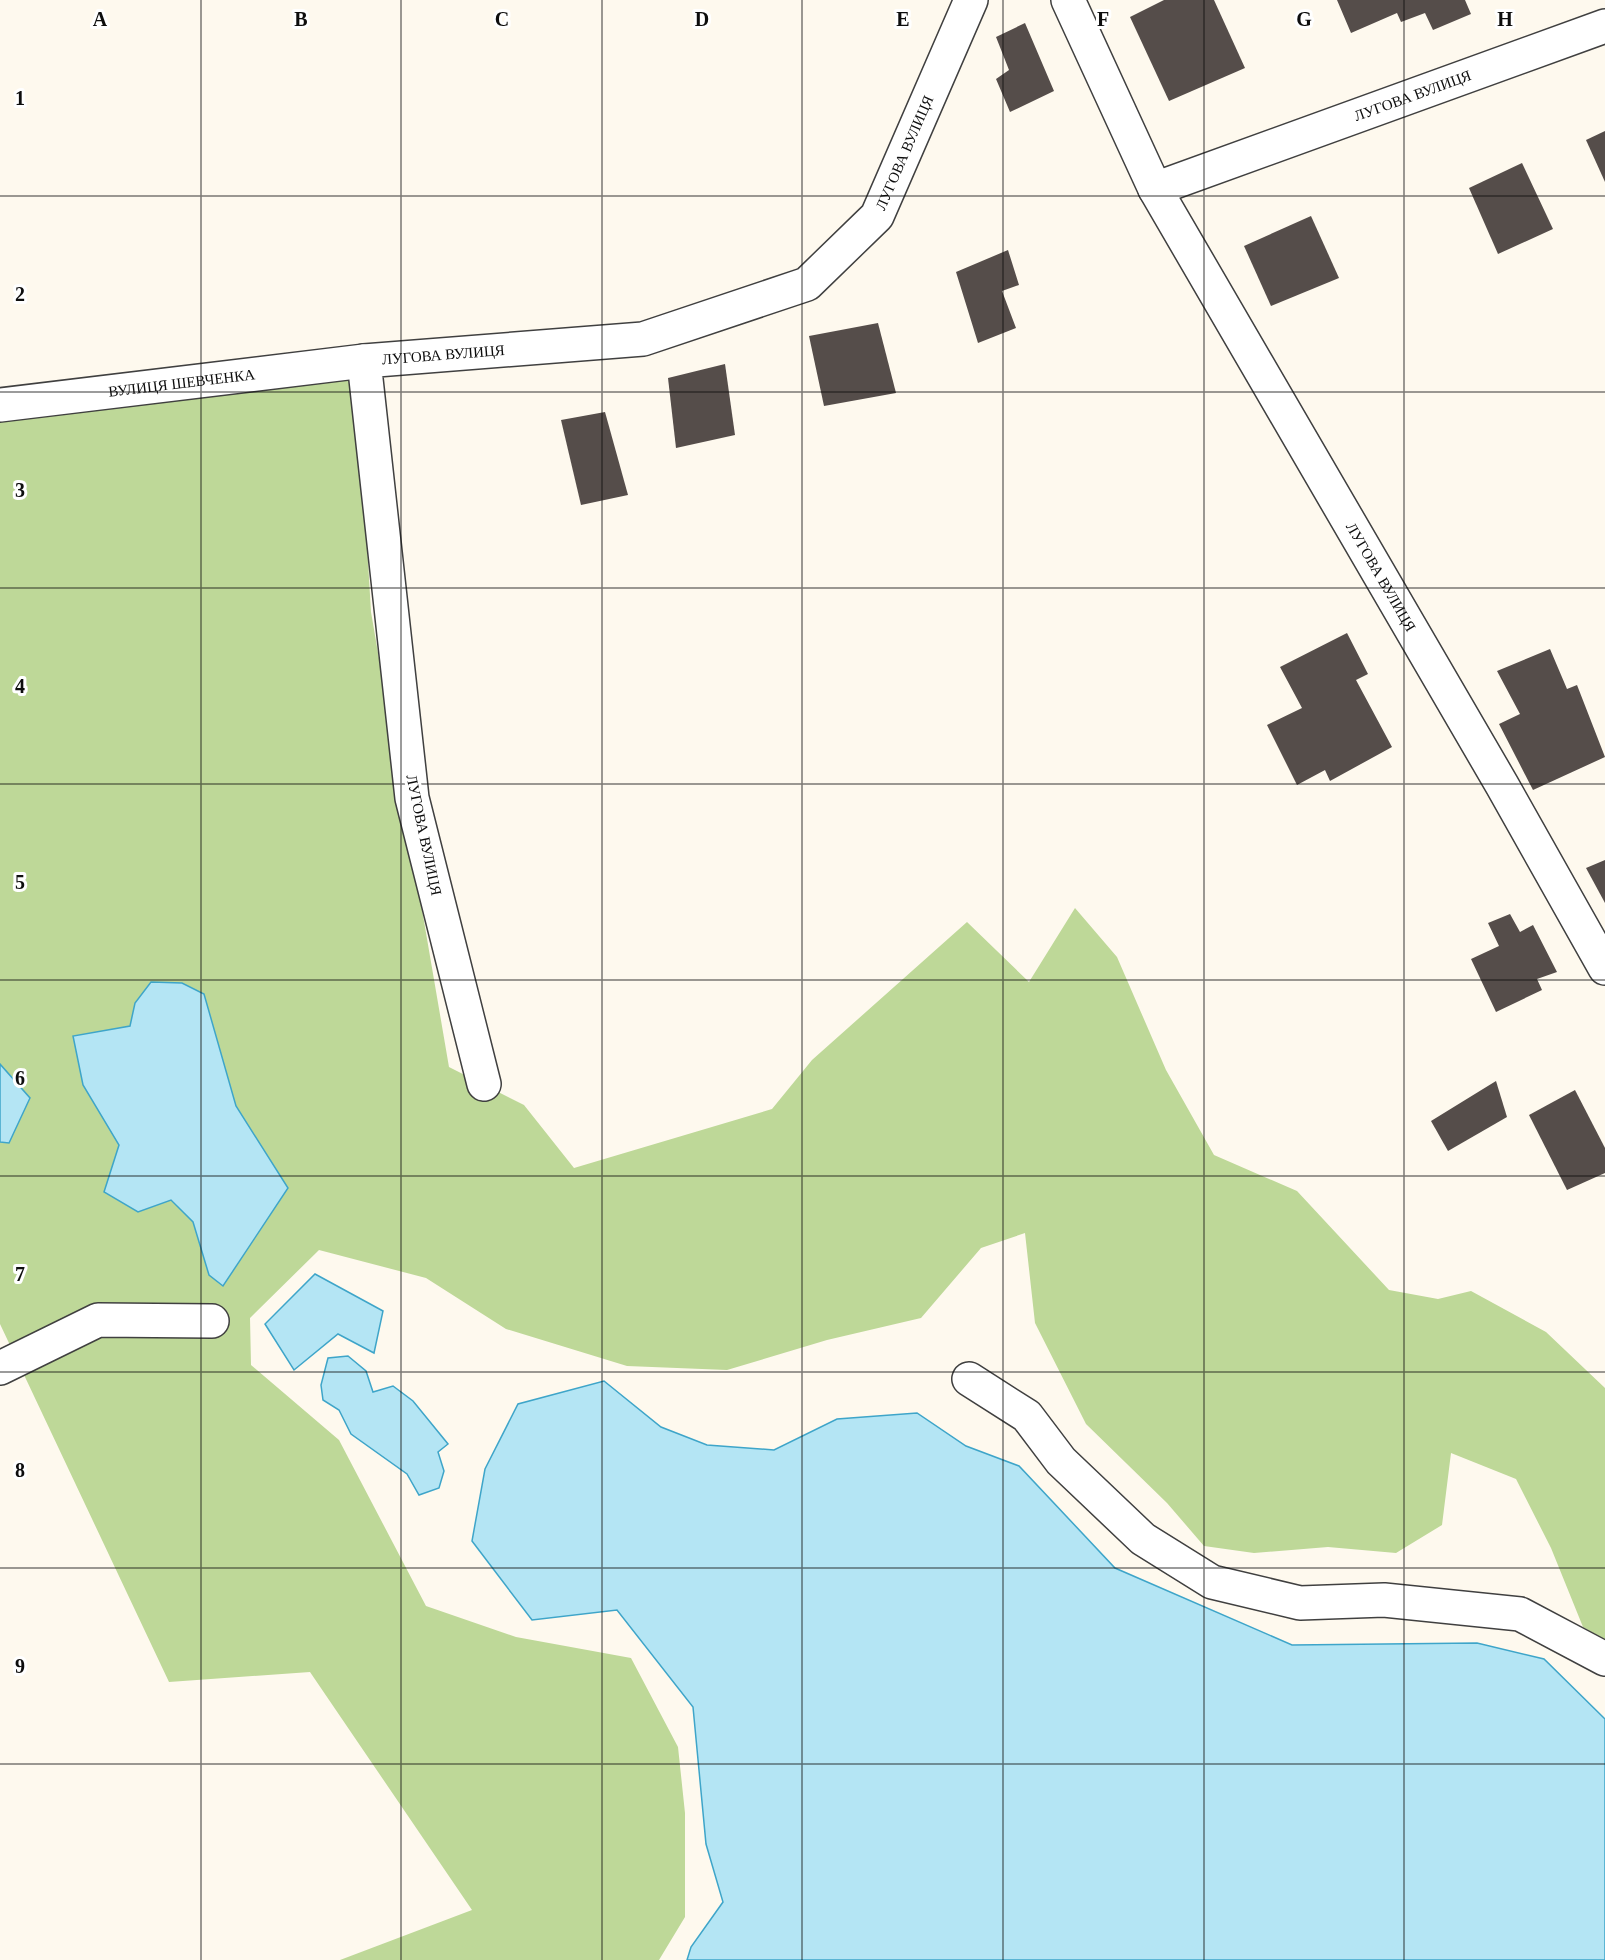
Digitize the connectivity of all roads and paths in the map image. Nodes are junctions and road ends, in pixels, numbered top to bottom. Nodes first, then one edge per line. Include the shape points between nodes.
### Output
1 (971, 0) edge
2 (1068, 0) edge
3 (1605, 26) edge
4 (1155, 189) junction
5 (364, 361) junction
6 (0, 405) edge
7 (1605, 968) edge
8 (484, 1084) dead end
9 (212, 1322) dead end
10 (0, 1368) edge
11 (969, 1379) dead end
12 (1605, 1659) edge

1 - 5 street, ЛУГОВА ВУЛИЦЯ via 877,216 807,284 643,339
2 - 4 street, ЛУГОВА ВУЛИЦЯ
3 - 4 street, ЛУГОВА ВУЛИЦЯ
4 - 7 street, ЛУГОВА ВУЛИЦЯ
5 - 6 street, ВУЛИЦЯ ШЕВЧЕНКА
5 - 8 street, ЛУГОВА ВУЛИЦЯ via 412,798
9 - 10 street via 98,1320
11 - 12 street via 1027,1416 1061,1461 1143,1539 1212,1582 1300,1603 1384,1600 1520,1614

